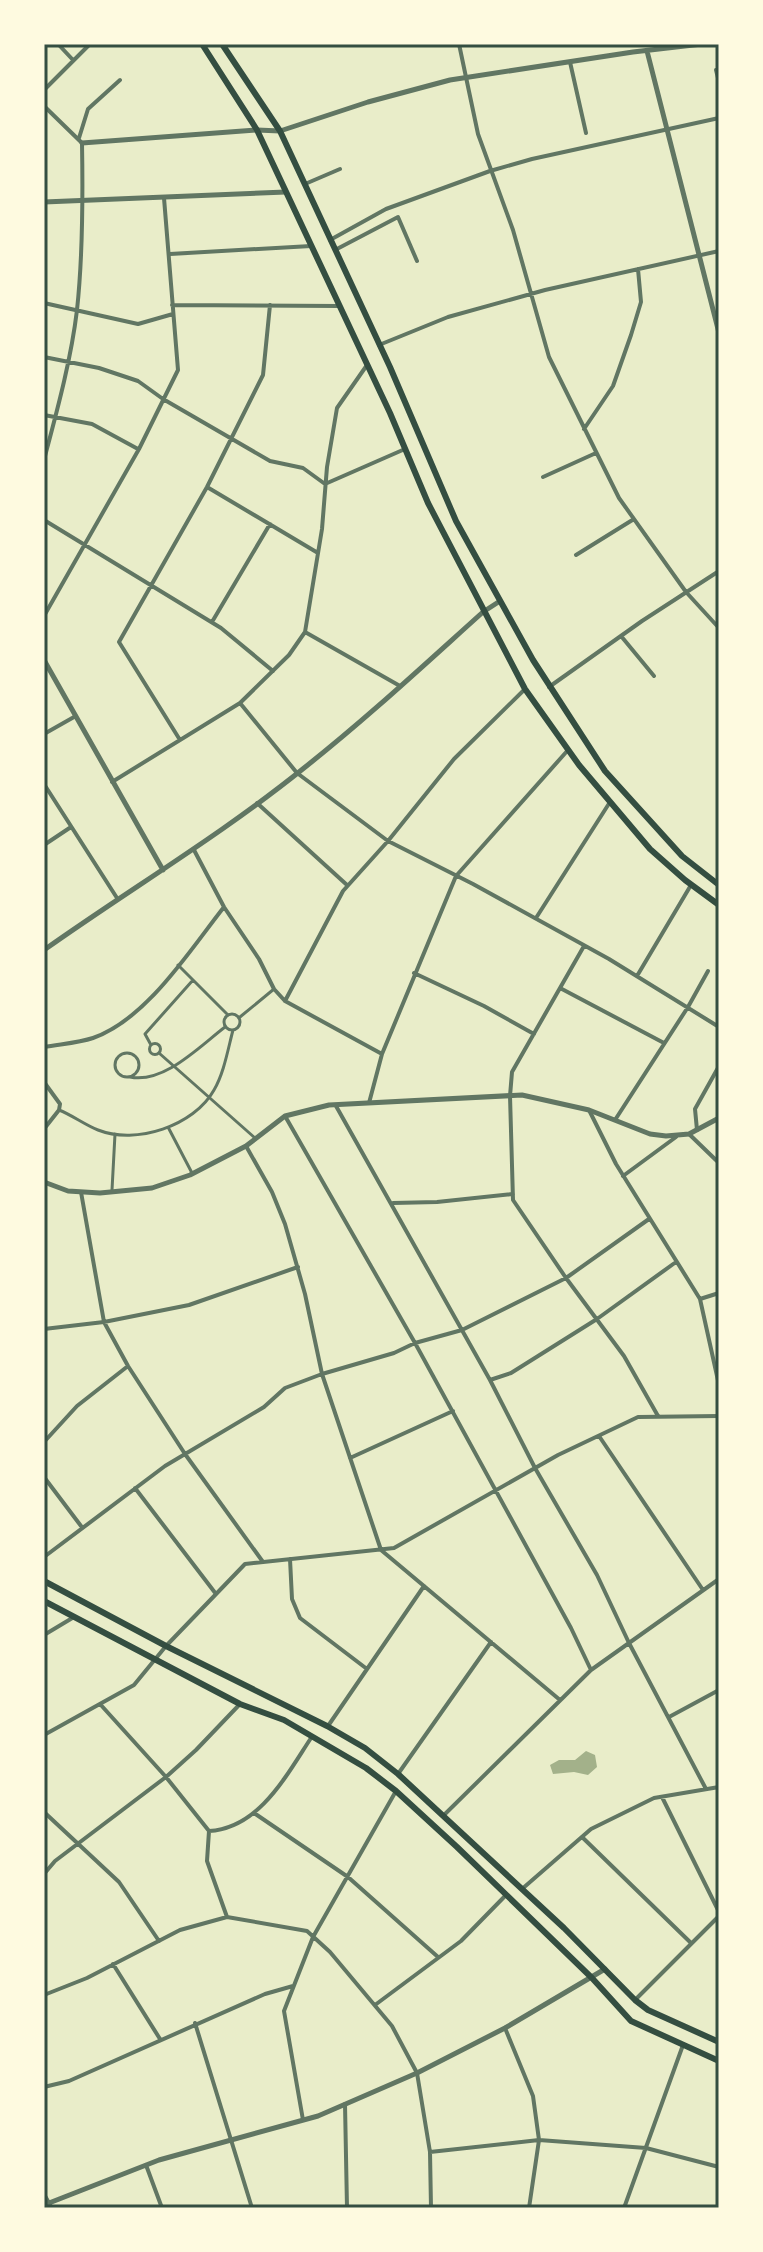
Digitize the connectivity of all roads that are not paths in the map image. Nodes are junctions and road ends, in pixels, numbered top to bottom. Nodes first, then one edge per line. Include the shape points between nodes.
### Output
1 (58, 44) edge
2 (90, 44) edge
3 (202, 44) edge
4 (222, 44) edge
5 (459, 44) edge
6 (702, 44) edge
7 (647, 48) edge
8 (74, 60) junction
9 (570, 62) junction
10 (716, 70) dead end
11 (466, 78) junction
12 (120, 80) dead end
13 (719, 82) edge
14 (44, 90) edge
15 (44, 106) edge
16 (719, 118) edge
17 (665, 128) junction
18 (257, 130) junction
19 (280, 131) junction
20 (586, 133) dead end
21 (80, 141) junction
22 (340, 169) dead end
23 (490, 171) junction
24 (305, 184) junction
25 (286, 192) junction
26 (164, 198) junction
27 (83, 201) junction
28 (44, 202) edge
29 (330, 240) junction
30 (311, 246) junction
31 (335, 250) junction
32 (719, 251) edge
33 (170, 254) junction
34 (698, 254) junction
35 (417, 261) dead end
36 (638, 268) junction
37 (531, 294) junction
38 (44, 303) edge
39 (172, 305) junction
40 (270, 305) junction
41 (339, 306) junction
42 (77, 309) junction
43 (173, 314) junction
44 (719, 333) edge
45 (379, 345) junction
46 (44, 357) edge
47 (68, 361) junction
48 (367, 365) junction
49 (163, 399) junction
50 (44, 415) edge
51 (55, 416) junction
52 (584, 429) junction
53 (232, 439) junction
54 (139, 449) junction
55 (405, 449) junction
56 (596, 453) junction
57 (44, 460) edge
58 (543, 477) dead end
59 (325, 484) junction
60 (207, 487) junction
61 (634, 519) junction
62 (44, 520) edge
63 (270, 524) junction
64 (83, 544) junction
65 (318, 553) junction
66 (576, 555) dead end
67 (719, 571) edge
68 (151, 586) junction
69 (686, 592) junction
70 (500, 601) junction
71 (483, 612) junction
72 (44, 616) edge
73 (212, 623) junction
74 (719, 628) edge
75 (305, 632) junction
76 (621, 636) junction
77 (44, 660) edge
78 (273, 671) junction
79 (654, 676) dead end
80 (401, 686) junction
81 (549, 687) junction
82 (525, 689) junction
83 (240, 703) junction
84 (74, 717) junction
85 (44, 734) edge
86 (180, 740) junction
87 (568, 750) junction
88 (297, 773) junction
89 (112, 782) junction
90 (44, 784) edge
91 (610, 802) junction
92 (257, 803) junction
93 (71, 827) junction
94 (388, 841) junction
95 (44, 845) edge
96 (194, 850) junction
97 (163, 870) junction
98 (456, 876) junction
99 (691, 885) junction
100 (719, 885) edge
101 (348, 886) junction
102 (117, 898) junction
103 (719, 905) edge
104 (224, 907) junction
105 (536, 918) junction
106 (585, 945) junction
107 (44, 950) edge
108 (178, 965) junction
109 (708, 971) dead end
110 (414, 973) junction
111 (637, 976) junction
112 (193, 980) junction
113 (560, 988) junction
114 (274, 989) junction
115 (285, 1001) junction
116 (688, 1007) junction
117 (228, 1015) junction
118 (240, 1017) junction
119 (225, 1027) junction
120 (719, 1027) edge
121 (233, 1030) junction
122 (534, 1034) junction
123 (664, 1043) junction
124 (151, 1045) junction
125 (44, 1047) edge
126 (159, 1053) junction
127 (382, 1054) junction
128 (174, 1065) junction
129 (719, 1066) edge
130 (130, 1077) junction
131 (44, 1082) edge
132 (510, 1096) junction
133 (209, 1098) junction
134 (369, 1103) junction
135 (336, 1105) junction
136 (59, 1110) junction
137 (589, 1110) junction
138 (285, 1116) junction
139 (719, 1118) edge
140 (615, 1120) junction
141 (168, 1127) junction
142 (44, 1129) edge
143 (697, 1130) junction
144 (115, 1134) junction
145 (680, 1134) junction
146 (689, 1134) junction
147 (256, 1138) junction
148 (246, 1146) junction
149 (719, 1163) edge
150 (192, 1174) junction
151 (623, 1176) junction
152 (44, 1182) edge
153 (112, 1191) junction
154 (81, 1192) junction
155 (513, 1194) junction
156 (393, 1203) junction
157 (649, 1219) junction
158 (676, 1262) junction
159 (298, 1267) junction
160 (566, 1278) junction
161 (719, 1293) edge
162 (700, 1299) junction
163 (597, 1319) junction
164 (104, 1322) junction
165 (44, 1329) edge
166 (462, 1330) junction
167 (415, 1343) junction
168 (128, 1366) junction
169 (322, 1374) junction
170 (490, 1380) junction
171 (719, 1385) edge
172 (453, 1411) junction
173 (658, 1416) junction
174 (719, 1416) edge
175 (599, 1435) junction
176 (44, 1442) edge
177 (185, 1454) junction
178 (350, 1458) junction
179 (535, 1468) junction
180 (44, 1477) edge
181 (135, 1488) junction
182 (496, 1490) junction
183 (81, 1527) junction
184 (381, 1550) junction
185 (44, 1557) edge
186 (290, 1559) junction
187 (263, 1562) junction
188 (719, 1579) edge
189 (44, 1581) edge
190 (424, 1586) junction
191 (703, 1590) junction
192 (216, 1594) junction
193 (44, 1601) edge
194 (74, 1617) junction
195 (44, 1635) edge
196 (491, 1642) junction
197 (629, 1643) junction
198 (166, 1646) junction
199 (155, 1660) junction
200 (367, 1669) junction
201 (591, 1670) junction
202 (719, 1690) edge
203 (560, 1700) junction
204 (100, 1704) junction
205 (240, 1704) junction
206 (669, 1717) junction
207 (327, 1726) junction
208 (44, 1735) edge
209 (311, 1738) junction
210 (398, 1774) junction
211 (166, 1777) junction
212 (719, 1787) edge
213 (706, 1789) junction
214 (396, 1791) junction
215 (662, 1797) junction
216 (44, 1812) edge
217 (254, 1813) junction
218 (443, 1816) junction
219 (209, 1831) junction
220 (582, 1837) junction
221 (80, 1844) junction
222 (44, 1874) edge
223 (348, 1877) junction
224 (522, 1889) junction
225 (506, 1895) junction
226 (719, 1914) edge
227 (227, 1917) junction
228 (313, 1937) junction
229 (159, 1941) junction
230 (690, 1942) junction
231 (438, 1957) junction
232 (113, 1964) junction
233 (605, 1969) junction
234 (592, 1978) junction
235 (295, 1985) junction
236 (44, 1995) edge
237 (635, 2000) junction
238 (375, 2005) junction
239 (195, 2023) junction
240 (505, 2028) junction
241 (160, 2039) junction
242 (719, 2042) edge
243 (683, 2045) junction
244 (719, 2061) edge
245 (417, 2073) junction
246 (44, 2087) edge
247 (345, 2104) junction
248 (303, 2120) junction
249 (232, 2140) junction
250 (539, 2140) junction
251 (646, 2148) junction
252 (430, 2152) junction
253 (146, 2165) junction
254 (719, 2167) edge
255 (44, 2195) edge
256 (50, 2206) edge
257 (162, 2208) edge
258 (252, 2208) edge
259 (347, 2208) edge
260 (431, 2208) edge
261 (529, 2208) edge
262 (624, 2208) edge

1 - 8 street
2 - 8 street
3 - 18 main road
4 - 19 main road
5 - 11 street
6 - 7 street
7 - 9 street
7 - 17 street
8 - 14 street
9 - 11 street
9 - 20 street
10 - 13 street
11 - 19 street
11 - 23 street
12 - 21 street via 88,109
15 - 21 street
16 - 17 street
17 - 23 street
17 - 34 street
18 - 19 street
18 - 21 street
18 - 25 main road
19 - 24 main road
21 - 27 street
22 - 24 street
23 - 29 street via 386,209
23 - 37 street
24 - 29 main road
25 - 26 street
25 - 30 main road
26 - 27 street
26 - 33 street
27 - 28 street
27 - 42 street
29 - 31 main road
30 - 33 street
30 - 41 main road
31 - 35 street via 398,217
31 - 45 main road
32 - 34 street
33 - 39 street
34 - 36 street
34 - 44 street
36 - 37 street
36 - 52 street via 641,302 631,335 613,386
37 - 45 street via 448,317
37 - 52 street via 549,357
38 - 42 street
39 - 40 street
39 - 43 street
40 - 41 street
40 - 53 street via 263,375
41 - 48 main road
42 - 43 street via 138,324
42 - 47 street
43 - 49 street via 178,370
45 - 70 main road via 456,521
46 - 47 street
47 - 49 street via 138,381
47 - 51 street
48 - 55 main road
48 - 59 street via 337,408
49 - 53 street
49 - 54 street
50 - 51 street
51 - 54 street via 92,424
51 - 57 street
52 - 56 street
53 - 59 street via 270,461 303,468
53 - 60 street
54 - 64 street
55 - 59 street
55 - 71 main road
56 - 58 street
56 - 61 street
59 - 65 street
60 - 63 street
60 - 68 street
61 - 66 street
61 - 69 street
62 - 64 street
63 - 65 street
63 - 73 street
64 - 68 street
64 - 72 street
65 - 75 street
67 - 69 street
68 - 73 street
68 - 86 street via 119,642
69 - 74 street
69 - 76 street
70 - 71 street
70 - 81 main road
71 - 80 street
71 - 82 main road
73 - 78 street
75 - 78 street
75 - 80 street
76 - 79 street
76 - 81 street
77 - 84 street
78 - 83 street
80 - 88 street
81 - 100 main road via 630,801 682,856
82 - 87 main road
82 - 94 street via 454,759
83 - 86 street
83 - 88 street
84 - 85 street
84 - 89 street
86 - 89 street
87 - 91 main road
87 - 98 street
88 - 92 street
88 - 94 street
89 - 97 street
90 - 93 street
91 - 99 main road via 650,849
91 - 105 street
92 - 96 street
92 - 101 street
93 - 95 street
93 - 102 street
94 - 98 street
94 - 101 street
96 - 97 street
96 - 104 street
97 - 102 street
98 - 105 street
98 - 110 street
99 - 103 main road
99 - 111 street
101 - 115 street
102 - 107 street
104 - 108 street
104 - 114 street
105 - 106 street
106 - 111 street
106 - 113 street
108 - 112 street
108 - 125 street via 127,1019 94,1038
109 - 116 street
110 - 122 street
110 - 127 street
111 - 116 street
112 - 117 street
112 - 124 street via 145,1034
113 - 122 street
113 - 123 street
114 - 115 street
114 - 118 street
115 - 127 street
116 - 120 street
116 - 123 street
117 - 118 street
117 - 119 street
118 - 121 street via 240,1026
119 - 121 street
119 - 128 street
121 - 133 street
122 - 132 street via 512,1072
123 - 140 street
124 - 126 street via 159,1046
124 - 126 street via 150,1053
126 - 128 street
127 - 134 street
128 - 130 street via 140,1079
128 - 133 street
129 - 143 street via 695,1109
130 - 130 street via 140,1065 127,1053 115,1066
131 - 136 street
132 - 134 street
132 - 137 street
132 - 155 street
133 - 141 street
133 - 147 street
134 - 135 street
135 - 138 street
135 - 156 street
136 - 142 street
136 - 144 street
137 - 140 street
137 - 151 street
138 - 147 street
138 - 167 street
139 - 143 street
140 - 145 street via 650,1134
141 - 144 street
141 - 150 street
143 - 146 street
144 - 153 street
145 - 146 street
145 - 151 street
146 - 149 street
147 - 148 street
148 - 150 street
148 - 159 street via 272,1192
150 - 153 street via 152,1188
151 - 157 street
152 - 154 street
153 - 154 street
154 - 164 street
155 - 156 street
155 - 160 street
156 - 166 street
157 - 158 street
157 - 160 street
158 - 162 street
158 - 163 street
159 - 164 street via 189,1305
159 - 169 street
160 - 163 street
160 - 166 street
161 - 162 street
162 - 171 street
163 - 170 street via 511,1373
163 - 173 street
164 - 165 street
164 - 168 street
166 - 167 street
166 - 170 street
167 - 169 street
167 - 172 street
168 - 176 street via 77,1406
168 - 177 street
169 - 177 street via 285,1388 264,1407
169 - 178 street
170 - 179 street
172 - 178 street
172 - 182 street
173 - 174 street
173 - 175 street via 638,1417
175 - 179 street
175 - 191 street
177 - 181 street
177 - 187 street
178 - 184 street
179 - 182 street
179 - 197 street
180 - 183 street
181 - 183 street
181 - 192 street
182 - 184 street via 394,1548
182 - 201 street
183 - 185 street
184 - 186 street
184 - 190 street
186 - 187 street
186 - 200 street via 292,1599 300,1618
187 - 192 street via 245,1564
188 - 191 street
189 - 198 main road
190 - 196 street
190 - 200 street
191 - 197 street
192 - 198 street
193 - 194 main road
194 - 195 street
194 - 199 main road
196 - 203 street
196 - 210 street
197 - 201 street
197 - 206 street
198 - 199 street
198 - 207 main road
199 - 204 street via 134,1685
199 - 205 main road
200 - 207 street
201 - 203 street
202 - 206 street
203 - 218 street
204 - 208 street
204 - 211 street
205 - 209 main road via 284,1720
205 - 211 street
206 - 213 street
207 - 210 main road
209 - 214 main road
209 - 217 street
210 - 218 main road
211 - 219 street
211 - 221 street
212 - 213 street
213 - 215 street
214 - 223 street
214 - 225 main road
215 - 220 street
215 - 226 street
216 - 221 street
217 - 219 street via 227,1830
217 - 223 street
218 - 224 main road
219 - 227 street via 207,1861
220 - 224 street
220 - 230 street
221 - 222 street
221 - 229 street via 119,1882
223 - 228 street
223 - 231 street
224 - 233 main road
225 - 231 street
225 - 234 main road
226 - 230 street
227 - 228 street via 307,1931
227 - 229 street
228 - 235 street
228 - 238 street
229 - 232 street
230 - 237 street
231 - 238 street
232 - 236 street
232 - 241 street
233 - 234 street
233 - 237 main road
234 - 240 street
234 - 243 main road via 631,2021
235 - 239 street
235 - 248 street via 284,2011
237 - 242 main road
238 - 245 street
239 - 241 street
239 - 249 street
240 - 245 street
240 - 250 street via 533,2096
241 - 246 street via 69,2081
243 - 244 main road
243 - 251 street
245 - 247 street
245 - 252 street
247 - 248 street
247 - 259 street
248 - 249 street
249 - 253 street
249 - 258 street
250 - 251 street
250 - 252 street
250 - 261 street
251 - 254 street
251 - 262 street
252 - 260 street
253 - 256 street
253 - 257 street
255 - 256 street

